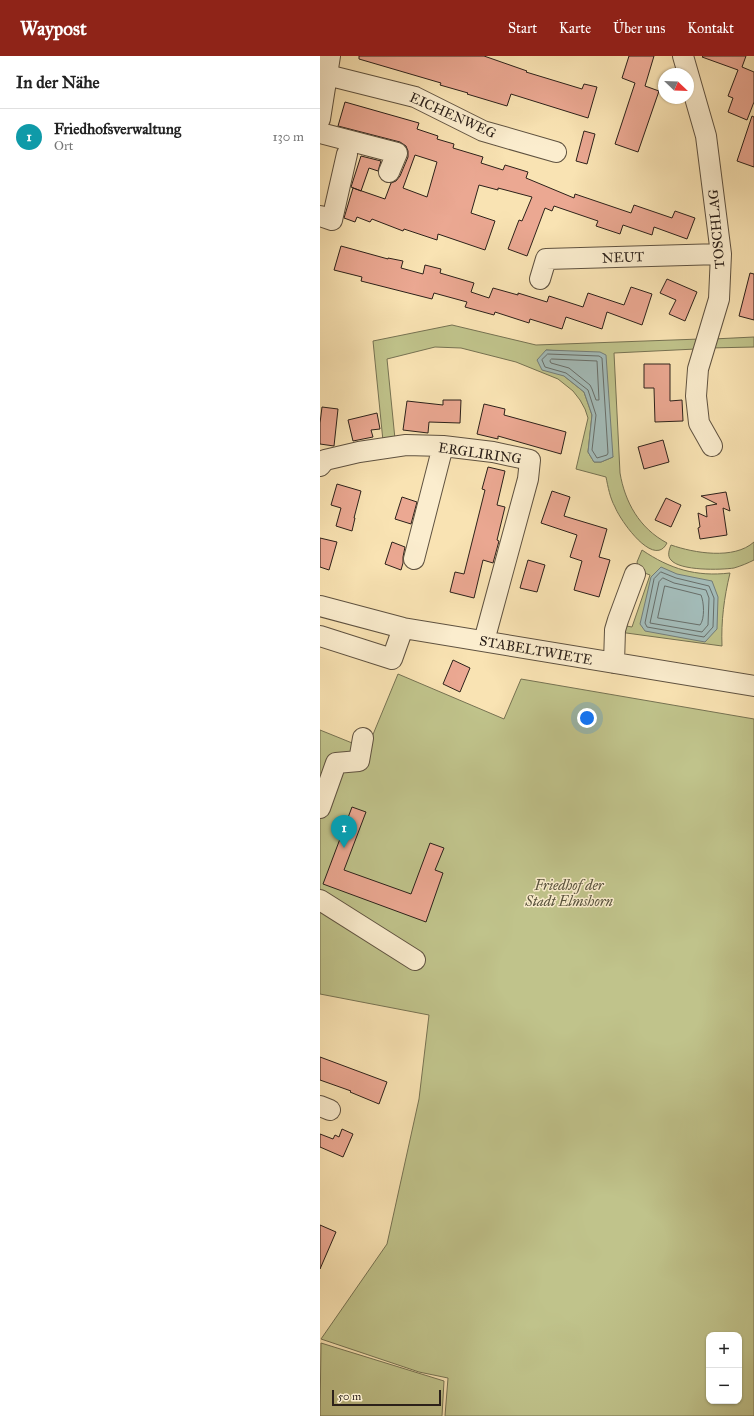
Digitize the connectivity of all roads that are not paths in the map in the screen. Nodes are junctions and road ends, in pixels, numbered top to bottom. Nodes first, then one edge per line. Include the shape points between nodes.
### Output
1 (683, 56) edge
2 (328, 65) edge
3 (320, 119) edge
4 (320, 133) edge
5 (556, 152) dead end
6 (347, 154) dead end
7 (389, 172) dead end
8 (320, 216) edge
9 (721, 254) junction
10 (540, 279) dead end
11 (443, 446) junction
12 (712, 446) dead end
13 (320, 466) edge
14 (414, 559) dead end
15 (635, 574) dead end
16 (320, 606) edge
17 (403, 628) junction
18 (320, 636) edge
19 (484, 641) junction
20 (614, 663) junction
21 (754, 686) edge
22 (363, 738) dead end
23 (320, 808) edge
24 (320, 900) edge
25 (415, 960) dead end

1 - 9 street, TOSCHLAG via 706,136
2 - 3 street
2 - 5 street, EICHENWEG via 415,96 483,131
4 - 7 street via 397,153
6 - 8 street via 332,220
9 - 10 street, NEUT via 546,260
9 - 12 street, TOSCHLAG via 719,299 698,369 696,396 699,423
11 - 13 street, ERGLIRING via 406,445 359,452 325,460
11 - 14 street
11 - 19 street, ERGLIRING via 493,452 530,460 528,479
15 - 20 street via 616,625
16 - 17 street, STABELTWIETE
17 - 18 street via 392,658
17 - 19 street, STABELTWIETE
19 - 20 street, STABELTWIETE
20 - 21 street, STABELTWIETE
22 - 23 street via 359,761 336,762
24 - 25 street

